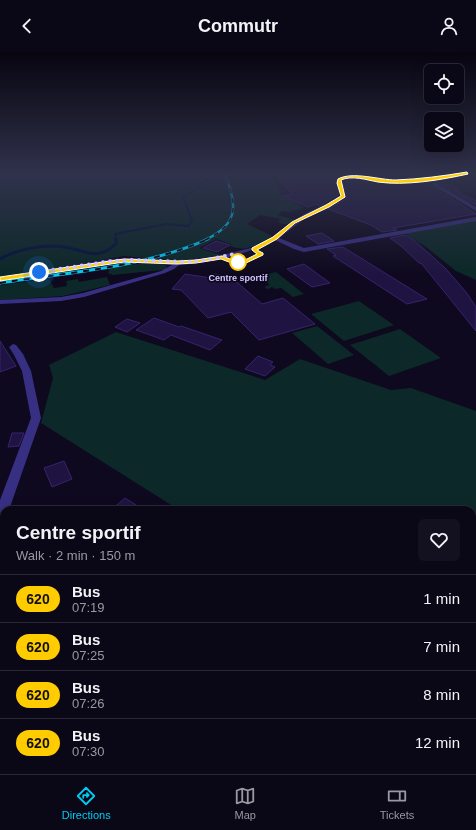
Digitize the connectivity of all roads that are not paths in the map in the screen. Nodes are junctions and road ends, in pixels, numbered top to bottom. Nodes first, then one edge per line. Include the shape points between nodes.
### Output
1 (327, 207) edge
2 (476, 219) edge
3 (275, 238) junction
4 (177, 263) junction
5 (0, 279) edge
6 (0, 302) edge
7 (13, 347) dead end
8 (4, 506) edge

1 - 3 street via 294,222
2 - 3 street via 304,250
3 - 4 street via 247,251
4 - 5 street via 134,260 89,264
4 - 6 street via 163,272 84,295 61,299
7 - 8 street via 20,354 36,418

